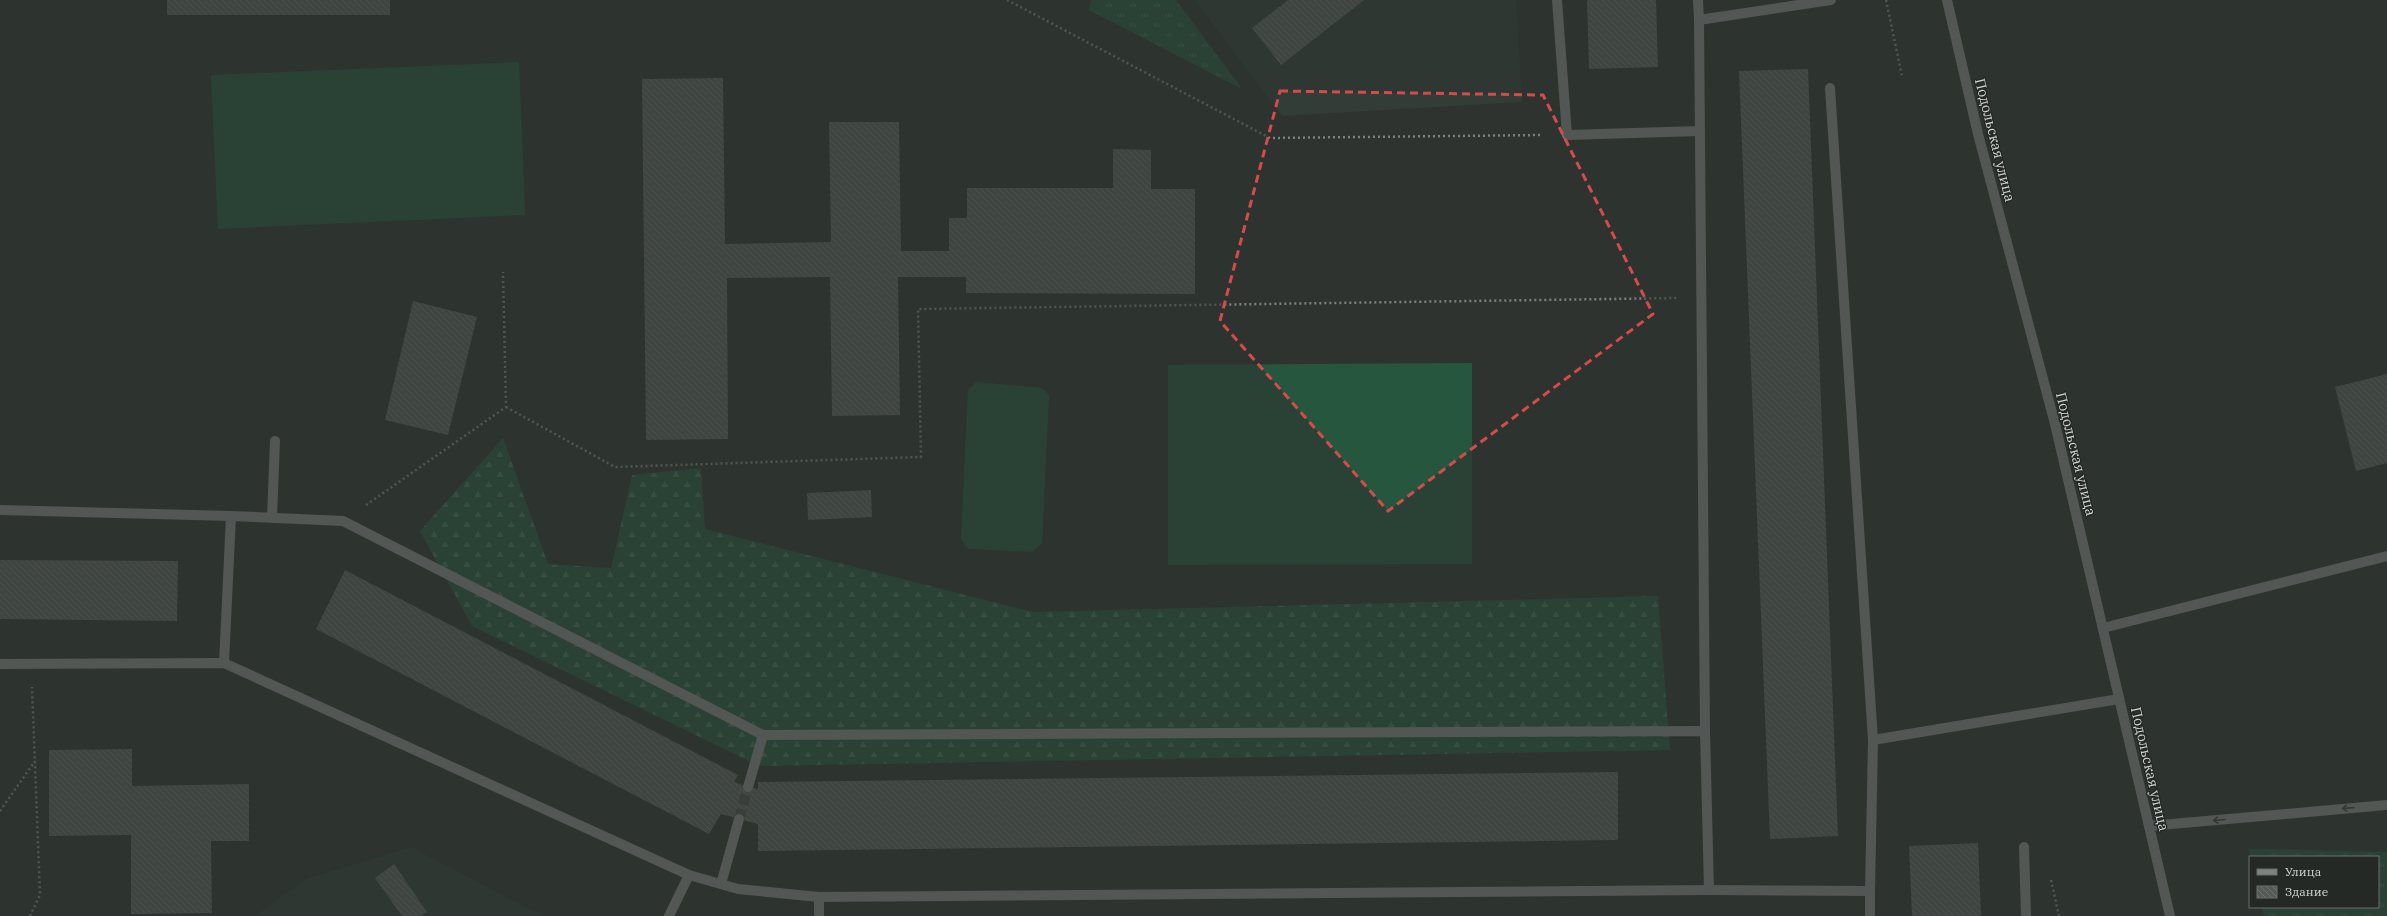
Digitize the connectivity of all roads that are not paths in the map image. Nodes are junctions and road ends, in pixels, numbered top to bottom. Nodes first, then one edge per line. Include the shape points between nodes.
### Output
1 (1557, 0) edge
2 (1698, 0) edge
3 (1831, 0) edge
4 (1946, 0) edge
5 (1699, 20) junction
6 (1830, 88) dead end
7 (1700, 131) junction
8 (275, 441) dead end
9 (0, 510) edge
10 (230, 516) junction
11 (272, 518) junction
12 (2387, 556) edge
13 (2103, 628) junction
14 (224, 663) junction
15 (0, 664) edge
16 (2119, 699) junction
17 (1705, 731) junction
18 (762, 736) junction
19 (1873, 740) junction
20 (748, 787) tunnel mouth
21 (2387, 805) edge
22 (739, 819) tunnel mouth
23 (2149, 826) junction
24 (2024, 847) dead end
25 (689, 875) junction
26 (721, 884) junction
27 (1710, 890) junction
28 (1870, 891) junction
29 (819, 897) junction
30 (669, 916) edge
31 (819, 916) edge
32 (1870, 916) edge
33 (2026, 916) edge
34 (2170, 916) edge

1 - 7 street via 1567,135
2 - 5 street
3 - 5 street
4 - 13 street, Подольская улица via 1978,134 2055,424
5 - 7 street
6 - 19 street
7 - 17 street
8 - 11 street
9 - 10 street
10 - 11 street
10 - 14 street
11 - 18 street via 343,521
12 - 13 street
13 - 16 street, Подольская улица
14 - 15 street
14 - 25 street
16 - 19 street
16 - 23 street, Подольская улица
17 - 18 street
17 - 27 street
18 - 20 street
19 - 28 street
21 -> 23 street
22 - 26 street
23 - 34 street, Подольская улица
24 - 33 street
25 - 26 street
25 - 30 street
26 - 29 street via 738,889
27 - 28 street
27 - 29 street
28 - 32 street
29 - 31 street

